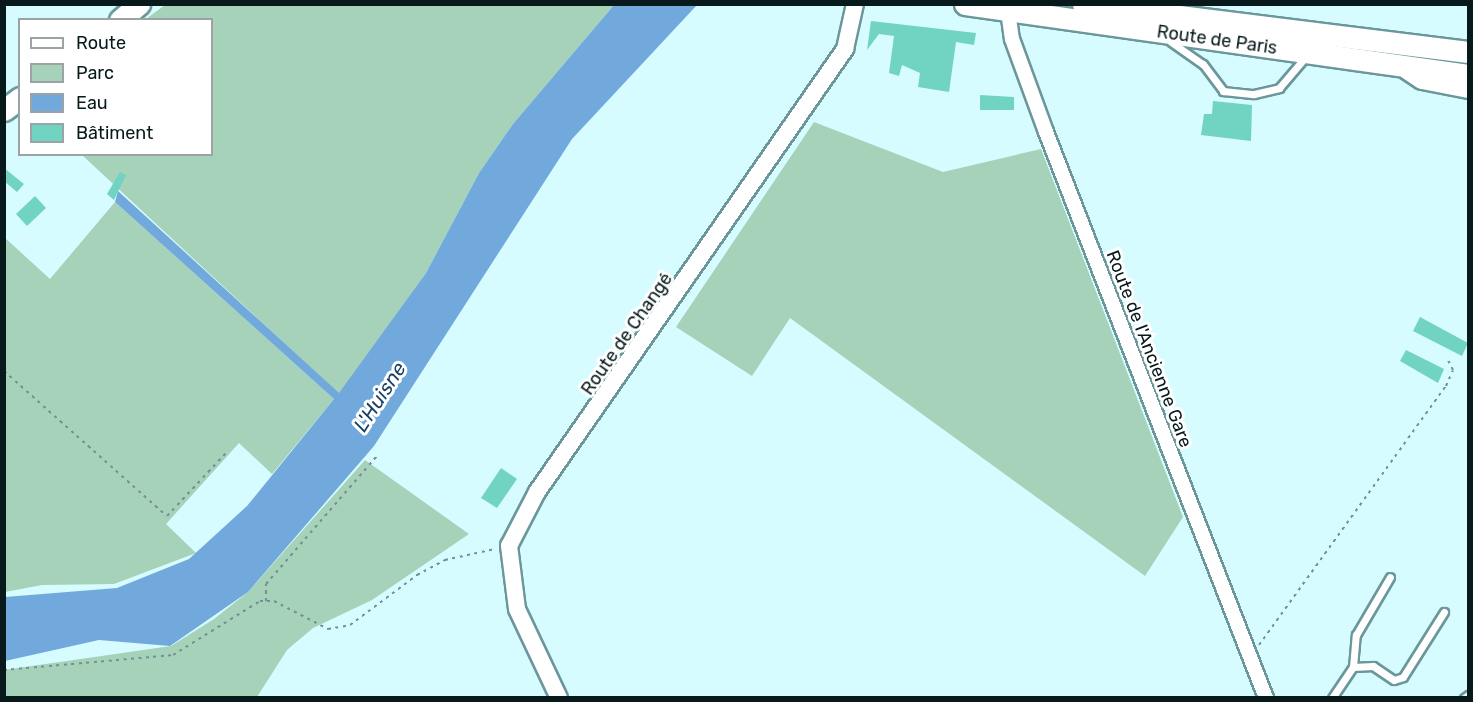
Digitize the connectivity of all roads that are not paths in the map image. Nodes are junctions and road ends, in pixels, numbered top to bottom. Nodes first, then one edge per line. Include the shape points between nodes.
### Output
1 (139, 4) edge
2 (855, 4) edge
3 (965, 4) edge
4 (1083, 4) edge
5 (1008, 11) junction
6 (122, 18) edge
7 (1120, 26) junction
8 (1468, 52) edge
9 (1308, 54) junction
10 (1407, 68) junction
11 (1468, 75) edge
12 (1468, 87) edge
13 (18, 100) edge
14 (4, 110) edge
15 (1390, 577) dead end
16 (1444, 612) dead end
17 (1353, 667) junction
18 (1468, 695) edge
19 (560, 698) edge
20 (1266, 698) edge
21 (1332, 698) edge
22 (1464, 698) edge

1 - 6 main road
2 - 19 street, Route de Changé via 845,49 537,492 509,546 517,609
3 - 5 main road, Route de Paris
4 - 8 main road, Route de Paris
5 - 7 main road, Route de Paris
5 - 20 street, Route de l'Ancienne Gare via 1012,39 1042,122
7 - 9 main road, Route de Paris
7 - 9 lane via 1176,44 1203,64 1223,91 1254,94 1279,88
9 - 10 main road, Route de Paris
10 - 11 main road, Route de Paris
10 - 12 main road via 1422,78
13 - 14 main road
15 - 17 lane via 1356,635
16 - 17 lane via 1403,677 1394,680 1372,666
17 - 21 lane
18 - 22 lane

